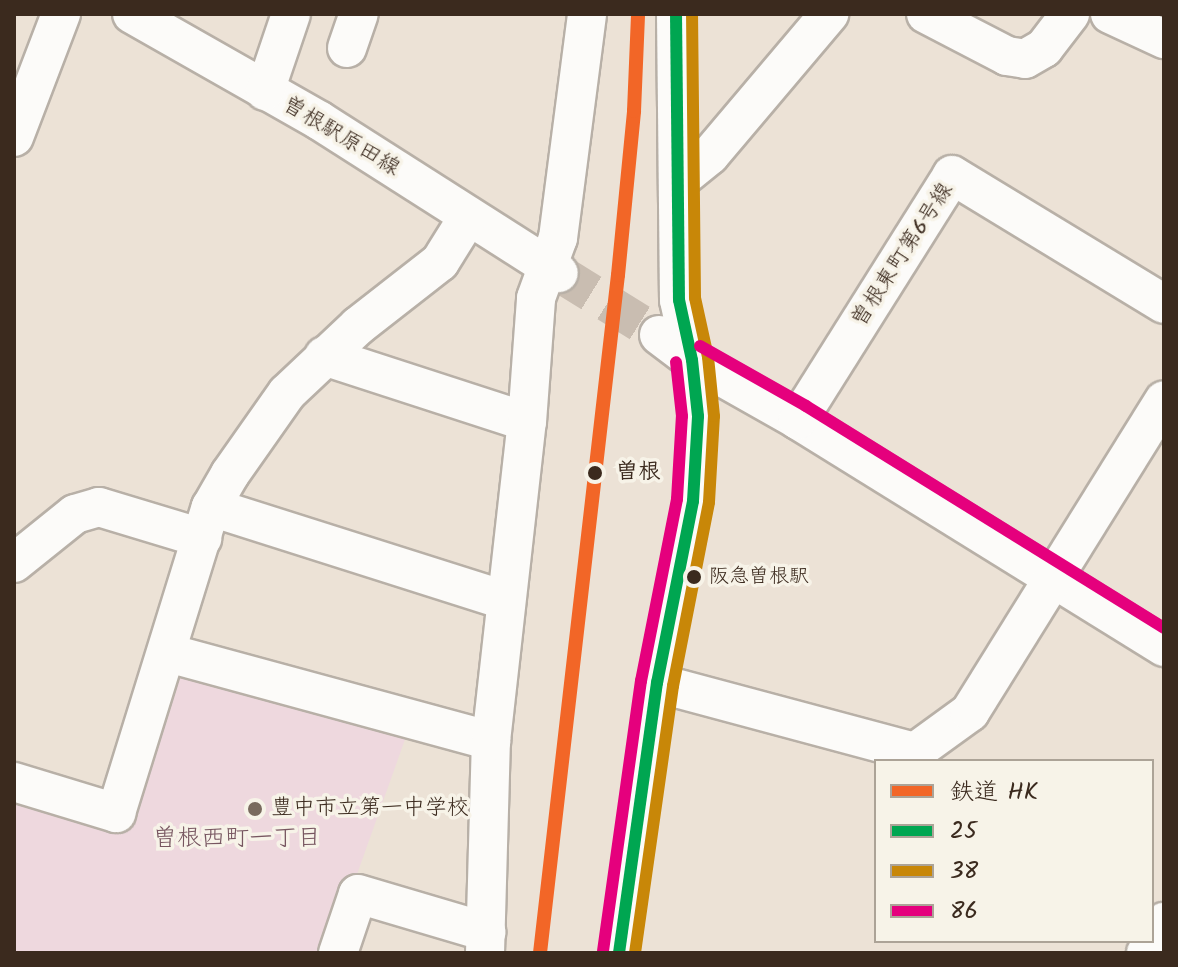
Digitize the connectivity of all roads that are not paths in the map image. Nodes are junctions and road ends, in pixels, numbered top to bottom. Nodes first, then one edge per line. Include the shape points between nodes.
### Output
1 (61, 14) edge
2 (291, 14) edge
3 (587, 14) edge
4 (676, 14) edge
5 (829, 14) edge
6 (926, 14) edge
7 (1070, 14) edge
8 (1110, 14) edge
9 (144, 17) edge
10 (1164, 39) edge
11 (265, 91) junction
12 (14, 137) edge
13 (678, 181) junction
14 (468, 217) junction
15 (553, 269) junction
16 (1164, 304) edge
17 (659, 335) tunnel mouth
18 (324, 356) junction
19 (692, 360) junction
20 (1164, 400) edge
21 (798, 420) junction
22 (527, 422) junction
23 (207, 523) junction
24 (14, 563) edge
25 (1054, 579) junction
26 (505, 600) junction
27 (1164, 647) edge
28 (168, 653) junction
29 (657, 683) junction
30 (491, 741) junction
31 (914, 756) edge
32 (14, 782) edge
33 (486, 942) edge
34 (338, 953) edge
35 (619, 953) edge

1 - 12 street
2 - 11 street
3 - 15 street
4 - 13 street
5 - 13 street via 710,155
6 - 7 street via 1007,56 1025,59 1044,48
8 - 10 street
9 - 11 street, 曽根駅原田線
11 - 14 street, 曽根駅原田線
13 - 19 street via 679,300
14 - 15 street, 曽根駅原田線
14 - 18 street via 440,262
15 - 22 street via 536,298
16 - 21 street, 曽根東町第6号線 via 952,175
17 - 19 street
18 - 22 street
18 - 23 street via 287,393 230,474
19 - 21 street
19 - 29 street via 698,416 693,501
20 - 25 street
21 - 25 street
22 - 26 street
23 - 24 street via 99,507 75,514
23 - 26 street
23 - 28 street
25 - 27 street
25 - 31 street via 970,712
26 - 30 street
28 - 30 street
28 - 32 street via 116,813
29 - 31 street
29 - 35 street
30 - 33 street
33 - 34 street via 358,894

